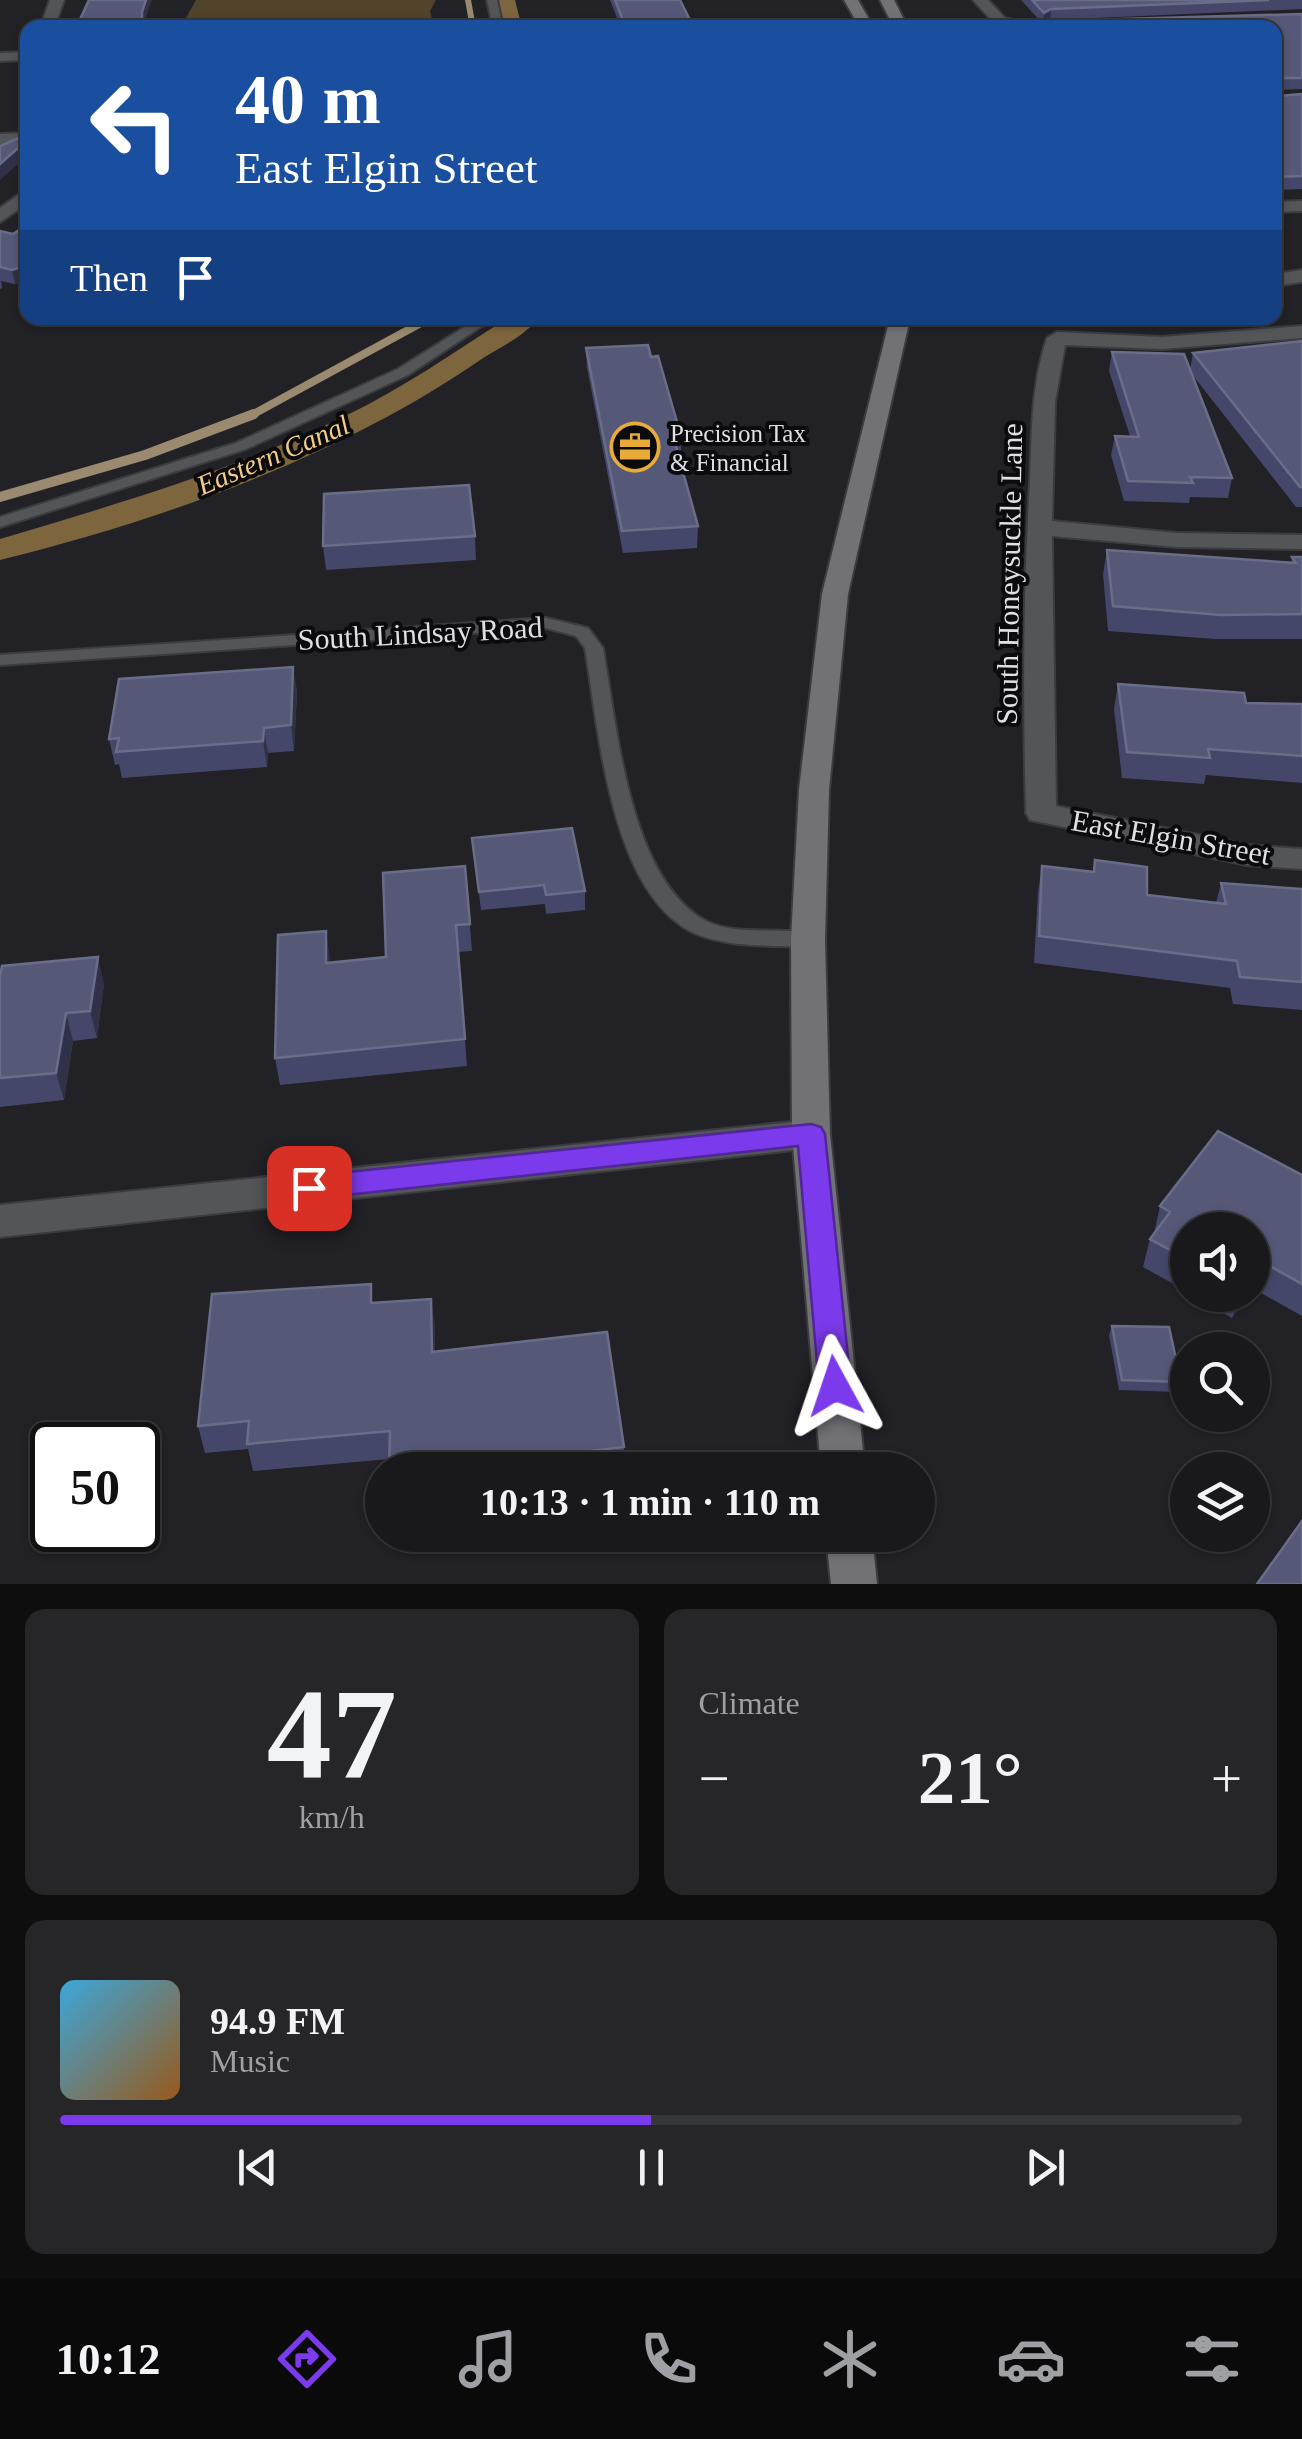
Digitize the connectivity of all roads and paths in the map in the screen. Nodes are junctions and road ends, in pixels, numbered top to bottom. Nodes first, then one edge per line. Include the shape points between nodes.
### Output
1 (980, 0) edge
2 (1000, 20) edge
3 (20, 200) edge
4 (0, 216) edge
5 (476, 325) edge
6 (898, 325) edge
7 (1302, 332) edge
8 (0, 522) edge
9 (1039, 527) junction
10 (1302, 542) edge
11 (0, 660) edge
12 (1041, 813) joint
13 (1302, 859) edge
14 (808, 940) junction
15 (811, 1134) junction
16 (0, 1220) edge
17 (841, 1452) edge
18 (851, 1552) edge
19 (854, 1584) edge

1 - 2 street
3 - 4 street
5 - 8 lane via 403,372 241,446
6 - 14 main road via 835,594 814,790
7 - 9 street, South Honeysuckle Lane via 1162,342 1056,338 1047,365
9 - 10 street via 1177,540
9 - 12 street, South Honeysuckle Lane
11 - 14 lane, South Lindsay Road via 546,623 582,632 594,648 632,837 670,909 703,928
12 - 13 street, East Elgin Street via 1247,855
14 - 15 main road
15 - 16 street
15 - 17 main road
18 - 19 main road

